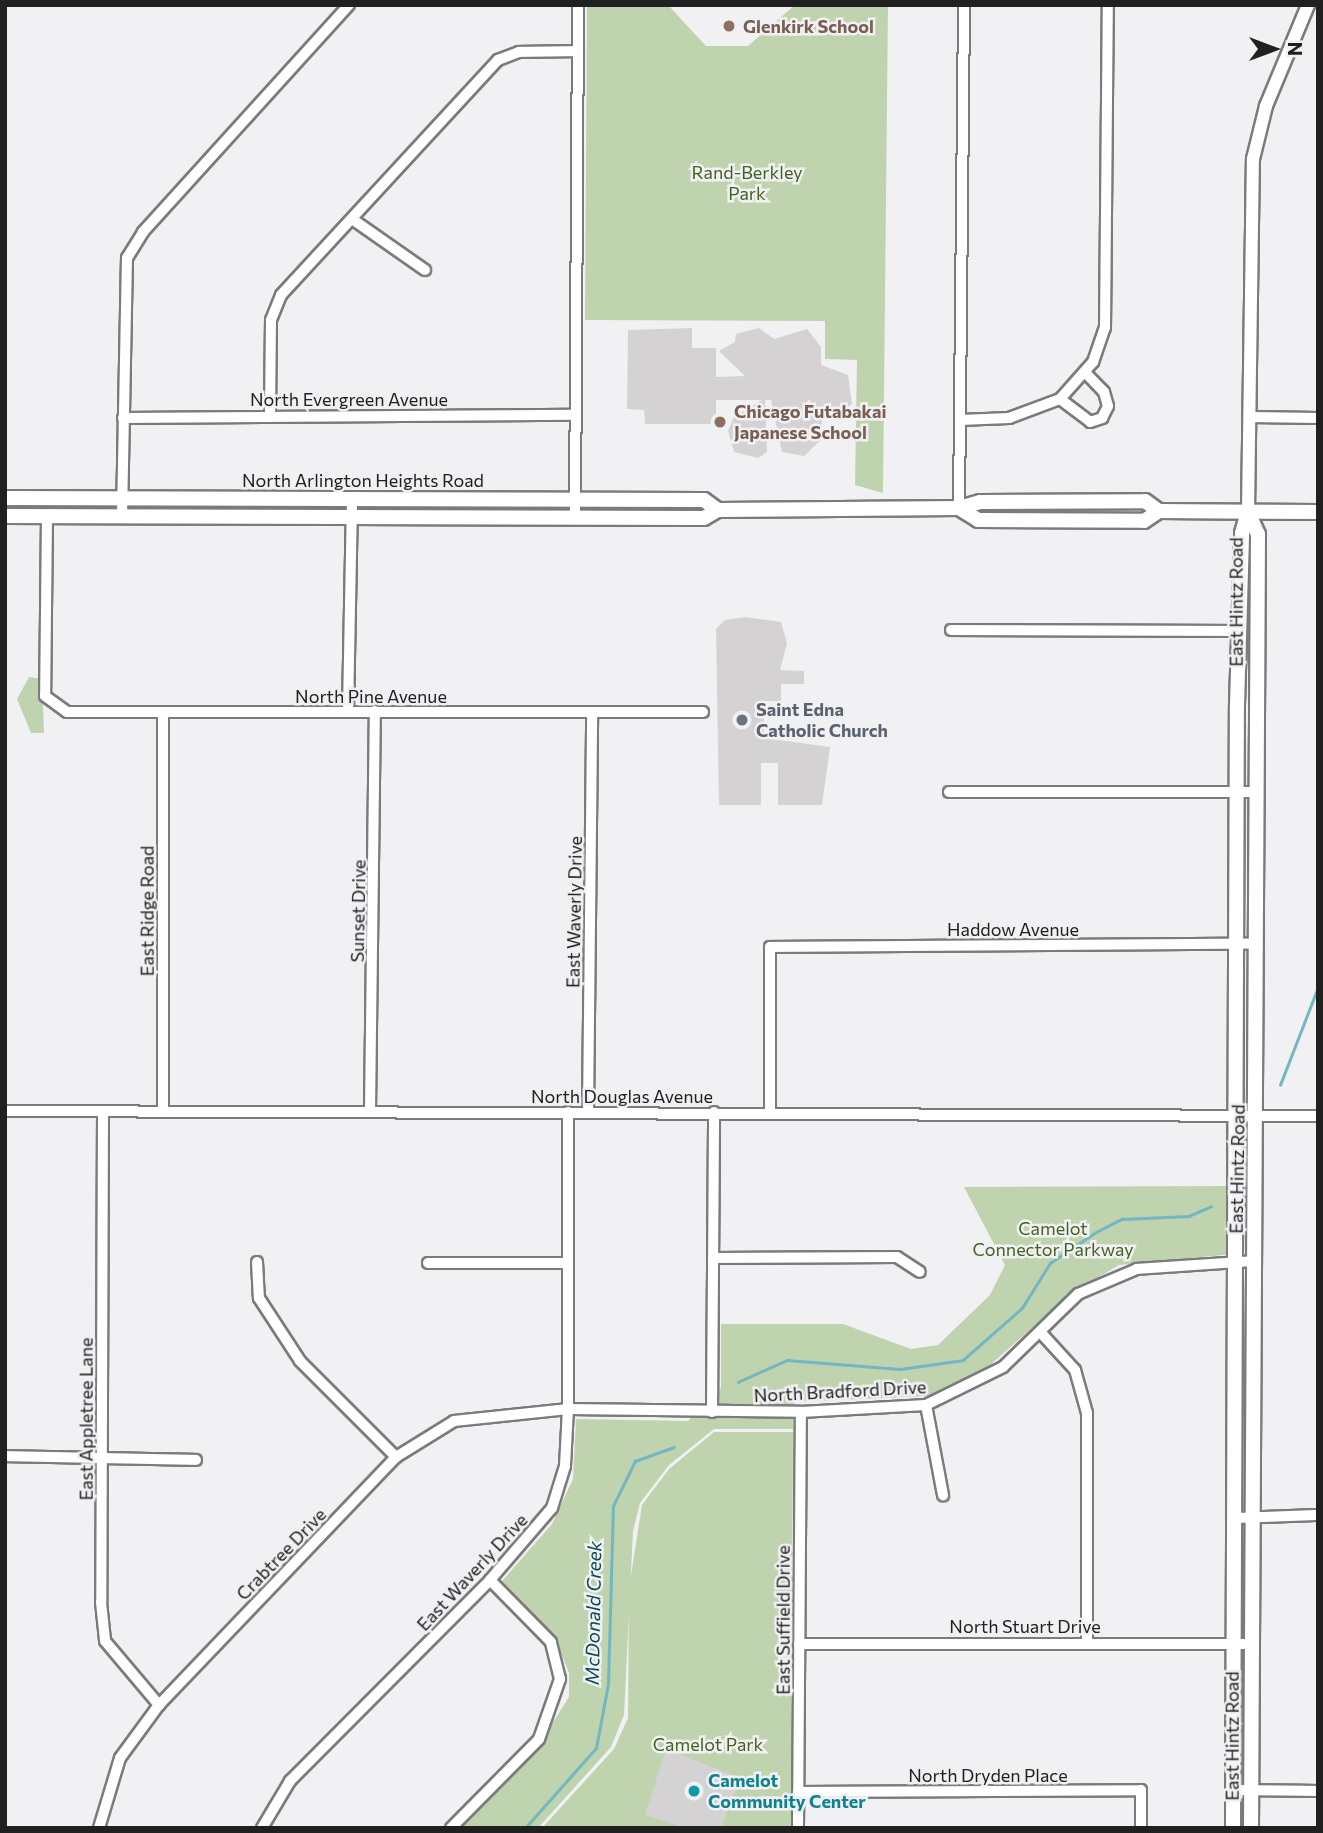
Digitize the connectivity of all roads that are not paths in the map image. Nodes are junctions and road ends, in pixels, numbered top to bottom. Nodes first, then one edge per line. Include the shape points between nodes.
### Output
1 (349, 5) edge
2 (578, 5) edge
3 (964, 5) edge
4 (1108, 5) edge
5 (1308, 5) edge
6 (578, 51) junction
7 (352, 219) junction
8 (425, 270) dead end
9 (1085, 372) junction
10 (1060, 400) junction
11 (270, 415) junction
12 (576, 415) junction
13 (1251, 417) junction
14 (123, 418) junction
15 (1318, 418) edge
16 (960, 420) junction
17 (5, 498) edge
18 (122, 498) junction
19 (352, 499) junction
20 (575, 500) junction
21 (959, 508) junction
22 (718, 510) junction
23 (1248, 512) junction
24 (1318, 512) edge
25 (5, 516) edge
26 (47, 516) junction
27 (122, 517) junction
28 (352, 517) junction
29 (575, 518) junction
30 (951, 630) dead end
31 (1239, 631) junction
32 (348, 710) junction
33 (376, 711) junction
34 (163, 712) junction
35 (703, 712) dead end
36 (592, 713) junction
37 (949, 792) dead end
38 (1256, 792) junction
39 (1237, 793) junction
40 (1239, 944) junction
41 (1257, 944) junction
42 (370, 1110) junction
43 (770, 1110) junction
44 (5, 1111) edge
45 (163, 1111) junction
46 (568, 1112) junction
47 (588, 1112) junction
48 (714, 1112) junction
49 (103, 1113) junction
50 (1240, 1115) junction
51 (1256, 1115) junction
52 (1318, 1116) edge
53 (713, 1258) junction
54 (1255, 1261) junction
55 (257, 1262) dead end
56 (1238, 1262) junction
57 (428, 1263) dead end
58 (564, 1263) junction
59 (920, 1272) dead end
60 (1042, 1334) junction
61 (926, 1405) junction
62 (568, 1409) junction
63 (712, 1412) junction
64 (801, 1412) junction
65 (5, 1456) edge
66 (396, 1457) junction
67 (102, 1458) junction
68 (195, 1460) dead end
69 (943, 1495) dead end
70 (1318, 1515) edge
71 (1253, 1517) junction
72 (1236, 1518) junction
73 (490, 1580) junction
74 (1087, 1641) junction
75 (799, 1644) junction
76 (1233, 1644) junction
77 (1251, 1644) junction
78 (159, 1705) junction
79 (1233, 1790) junction
80 (1251, 1790) junction
81 (1318, 1791) edge
82 (798, 1792) junction
83 (99, 1828) edge
84 (262, 1828) edge
85 (451, 1828) edge
86 (798, 1828) edge
87 (1141, 1828) edge
88 (1233, 1828) edge
89 (1251, 1828) edge

1 - 14 street via 127,258
2 - 6 street
3 - 16 street
4 - 9 street via 1105,328
5 - 13 street, East Hintz Road via 1266,106 1253,159
6 - 7 street via 519,52 498,60
6 - 12 street
7 - 8 street
7 - 11 street via 276,308
9 - 10 street
9 - 10 street via 1104,392 1108,406 1102,418 1090,422
10 - 16 street via 1009,418
11 - 12 street, North Evergreen Avenue
11 - 14 street, North Evergreen Avenue
12 - 20 street
13 - 15 street
13 - 23 street, East Hintz Road
14 - 18 street
16 - 21 street
17 - 18 main road, North Arlington Heights Road
18 - 19 main road, North Arlington Heights Road
18 - 27 street
19 - 20 main road, North Arlington Heights Road
19 - 28 street
20 - 22 main road, North Arlington Heights Road via 704,500
20 - 29 street
21 - 22 main road, North Arlington Heights Road
21 - 23 main road, North Arlington Heights Road via 980,502 1145,501 1159,511
22 - 29 main road, North Arlington Heights Road via 704,518
23 - 24 main road, North Arlington Heights Road
23 - 31 main road, East Hintz Road
23 - 38 main road, East Hintz Road via 1258,534
25 - 26 main road, North Arlington Heights Road
26 - 27 main road, North Arlington Heights Road
26 - 34 street, North Pine Avenue via 46,696 67,712
27 - 28 main road, North Arlington Heights Road
28 - 29 main road, North Arlington Heights Road
28 - 32 street
30 - 31 street
31 - 39 main road, East Hintz Road
32 - 33 street, North Pine Avenue
32 - 34 street, North Pine Avenue
33 - 36 street, North Pine Avenue
33 - 42 street, Sunset Drive
34 - 45 street, East Ridge Road
35 - 36 street, North Pine Avenue
36 - 47 street, East Waverly Drive
37 - 39 street
38 - 39 street
38 - 41 main road, East Hintz Road
39 - 40 main road, East Hintz Road
40 - 41 street, Haddow Avenue
40 - 43 street, Haddow Avenue via 770,947
40 - 50 main road, East Hintz Road
41 - 51 main road, East Hintz Road
42 - 45 street, North Douglas Avenue
42 - 46 street, North Douglas Avenue
43 - 48 street, North Douglas Avenue
43 - 50 street, North Douglas Avenue
44 - 49 street, North Douglas Avenue
45 - 49 street, North Douglas Avenue
46 - 47 street, North Douglas Avenue
46 - 58 street, East Waverly Drive
47 - 48 street, North Douglas Avenue
48 - 53 street
49 - 67 street, East Appletree Lane
50 - 51 street, North Douglas Avenue
50 - 56 main road, East Hintz Road
51 - 52 street, North Douglas Avenue
51 - 54 main road, East Hintz Road
53 - 59 street via 897,1257
53 - 63 street
54 - 56 street, North Bradford Drive
54 - 71 main road, East Hintz Road
55 - 66 street via 259,1298 300,1361
56 - 60 street, North Bradford Drive via 1137,1269 1078,1294
56 - 72 main road, East Hintz Road
57 - 58 street
58 - 62 street, East Waverly Drive
60 - 61 street, North Bradford Drive via 1003,1367
60 - 74 street via 1075,1370 1087,1413
61 - 64 street, North Bradford Drive
61 - 69 street
62 - 63 street, North Bradford Drive
62 - 66 street, Crabtree Drive via 454,1421
62 - 73 street, East Waverly Drive via 565,1466 552,1508
63 - 64 street, North Bradford Drive
64 - 75 street, East Suffield Drive
65 - 67 street
66 - 78 street, Crabtree Drive
67 - 68 street
67 - 78 street, East Appletree Lane via 105,1641
70 - 71 street
71 - 72 street
71 - 77 main road, East Hintz Road
72 - 76 main road, East Hintz Road
73 - 84 street, East Waverly Drive via 290,1781
73 - 85 street via 551,1642 560,1679 539,1739
74 - 75 street, North Stuart Drive
74 - 76 street, North Stuart Drive
75 - 82 street, East Suffield Drive
76 - 77 street, North Stuart Drive
76 - 79 main road, East Hintz Road
77 - 80 main road, East Hintz Road
78 - 83 street, Crabtree Drive via 120,1758
79 - 80 street
79 - 88 main road, East Hintz Road
80 - 81 street
80 - 89 main road, East Hintz Road
82 - 86 street, East Suffield Drive
82 - 87 street, North Dryden Place via 1141,1790

